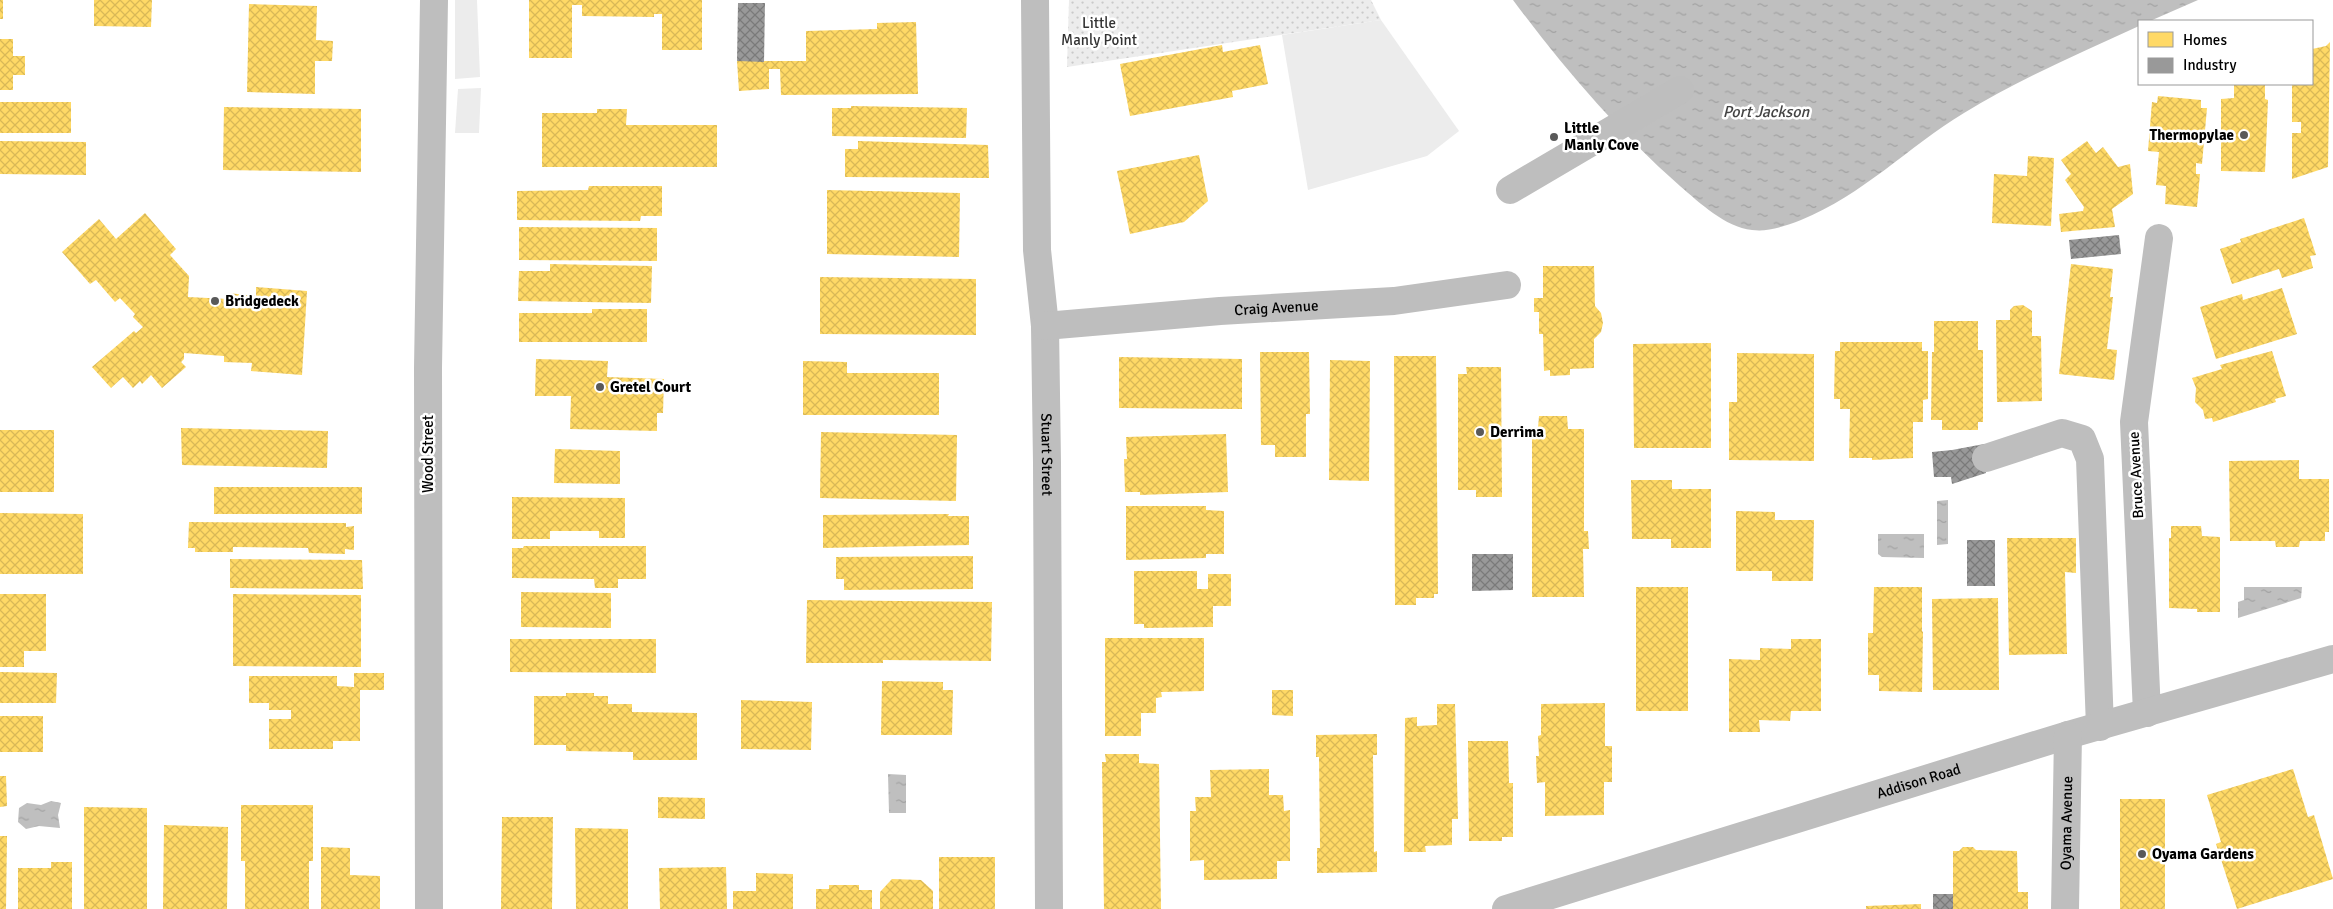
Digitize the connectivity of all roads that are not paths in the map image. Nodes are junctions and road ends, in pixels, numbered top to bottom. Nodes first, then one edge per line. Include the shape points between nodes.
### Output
1 (434, 0) edge
2 (1035, 0) edge
3 (1680, 90) dead end
4 (1510, 190) dead end
5 (2159, 238) dead end
6 (1507, 285) dead end
7 (1045, 326) junction
8 (1986, 458) dead end
9 (2333, 659) edge
10 (2147, 714) junction
11 (2100, 727) junction
12 (2068, 735) junction
13 (430, 909) edge
14 (1049, 909) edge
15 (1506, 909) edge
16 (2065, 909) edge

1 - 13 street, Wood Street via 428,368
2 - 7 street, Stuart Street via 1037,250
3 - 4 street
5 - 10 street, Bruce Avenue via 2134,422
6 - 7 street, Craig Avenue via 1394,301
7 - 14 street, Stuart Street
8 - 11 street via 2062,433 2082,439 2090,459
9 - 10 street, Addison Road
10 - 11 street, Addison Road
11 - 12 street, Addison Road
12 - 15 street, Addison Road
12 - 16 street, Oyama Avenue

